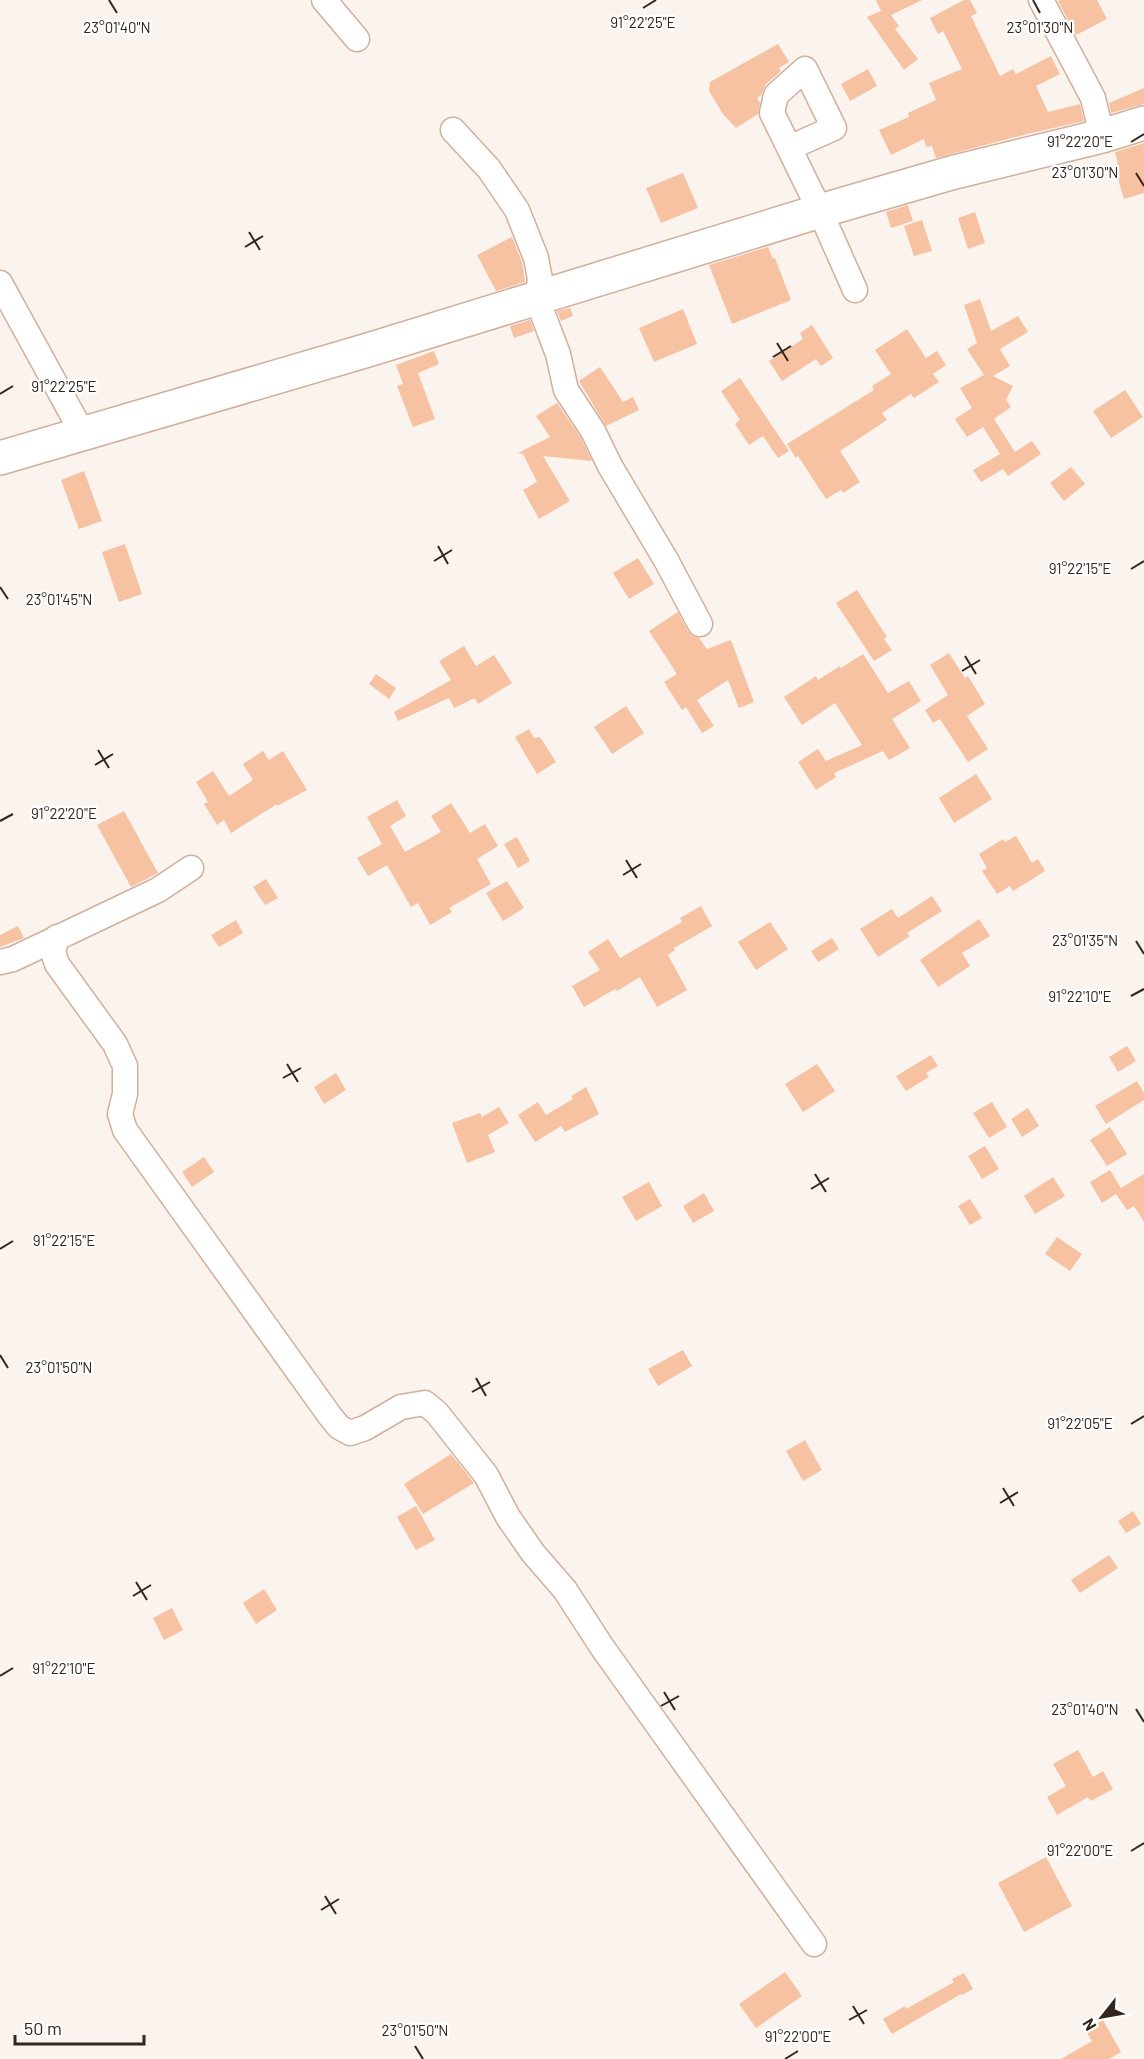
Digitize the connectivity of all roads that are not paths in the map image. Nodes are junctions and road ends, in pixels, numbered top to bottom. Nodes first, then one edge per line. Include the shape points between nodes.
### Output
1 (324, 0) edge
2 (1041, 0) edge
3 (357, 39) dead end
4 (1144, 123) edge
5 (453, 130) dead end
6 (1102, 136) junction
7 (789, 148) dead end
8 (820, 211) junction
9 (0, 283) edge
10 (855, 290) dead end
11 (537, 299) junction
12 (83, 434) junction
13 (0, 458) edge
14 (700, 624) dead end
15 (191, 868) dead end
16 (57, 937) junction
17 (0, 962) edge
18 (814, 1944) dead end

1 - 3 street
2 - 6 street via 1093,98
4 - 6 highway
5 - 11 street via 489,169 517,210 536,258 540,279
6 - 8 highway via 951,173
7 - 8 street
8 - 10 street
8 - 11 highway
9 - 12 street
11 - 12 highway
11 - 14 street via 558,354 566,390 593,431
12 - 13 highway
15 - 16 street via 158,890
16 - 17 street
16 - 18 street via 53,952 57,964 116,1044 125,1066 120,1114 125,1130 330,1416 350,1433 401,1407 425,1403 437,1413 486,1475 508,1517 565,1590

